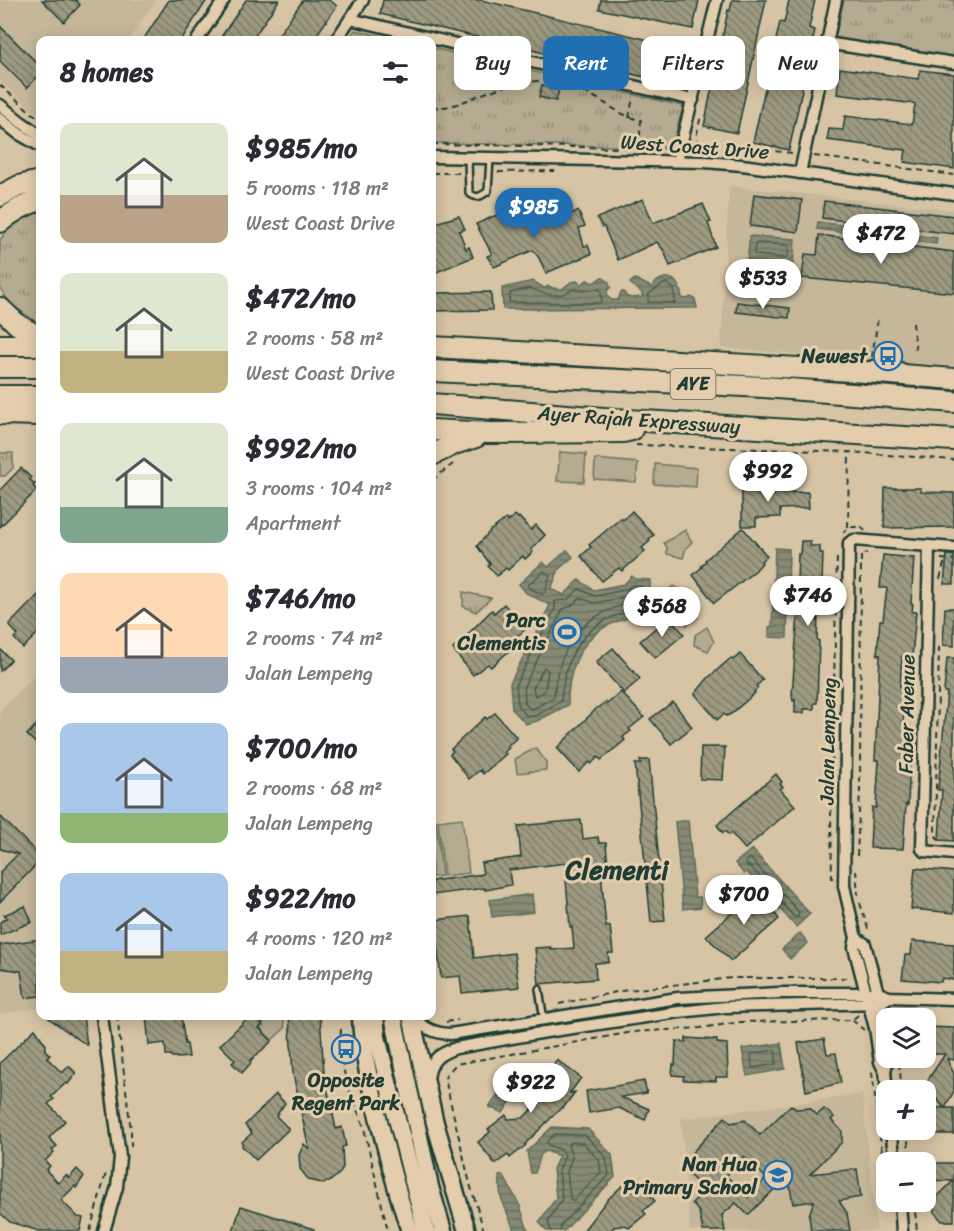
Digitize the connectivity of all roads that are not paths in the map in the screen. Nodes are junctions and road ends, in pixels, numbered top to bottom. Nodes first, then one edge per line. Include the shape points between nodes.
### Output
1 (224, 0) edge
2 (363, 0) edge
3 (717, 0) edge
4 (836, 0) edge
5 (350, 19) junction
6 (200, 36) edge
7 (339, 36) edge
8 (422, 36) edge
9 (828, 36) edge
10 (436, 39) edge
11 (839, 46) edge
12 (954, 63) edge
13 (817, 90) edge
14 (693, 100) junction
15 (2, 113) edge
16 (36, 133) edge
17 (36, 144) edge
18 (436, 157) edge
19 (468, 158) junction
20 (490, 158) junction
21 (677, 160) junction
22 (800, 173) junction
23 (36, 182) edge
24 (954, 194) edge
25 (0, 196) edge
26 (36, 201) edge
27 (0, 222) edge
28 (0, 308) edge
29 (36, 335) edge
30 (0, 345) edge
31 (36, 345) edge
32 (436, 347) edge
33 (0, 367) edge
34 (36, 367) edge
35 (436, 371) edge
36 (954, 379) edge
37 (0, 396) edge
38 (36, 396) edge
39 (954, 402) edge
40 (436, 404) edge
41 (0, 414) edge
42 (36, 415) edge
43 (0, 420) edge
44 (651, 421) junction
45 (20, 422) dead end
46 (436, 430) edge
47 (490, 433) junction
48 (927, 439) junction
49 (954, 440) edge
50 (954, 446) edge
51 (436, 453) edge
52 (929, 547) junction
53 (954, 548) edge
54 (954, 854) edge
55 (539, 989) dead end
56 (954, 999) edge
57 (872, 1001) junction
58 (627, 1006) junction
59 (611, 1008) junction
60 (876, 1014) edge
61 (544, 1019) junction
62 (630, 1019) junction
63 (103, 1020) edge
64 (361, 1020) edge
65 (375, 1020) edge
66 (394, 1020) edge
67 (413, 1020) edge
68 (417, 1020) edge
69 (615, 1021) junction
70 (546, 1032) junction
71 (886, 1068) edge
72 (885, 1072) junction
73 (886, 1080) edge
74 (427, 1087) junction
75 (901, 1212) edge
76 (104, 1231) edge
77 (410, 1231) edge
78 (426, 1231) edge
79 (443, 1231) edge
80 (467, 1231) edge
81 (902, 1231) edge

1 - 6 street
2 - 5 street
3 - 14 street
4 - 9 street
5 - 7 street
5 - 8 street
10 - 14 street
11 - 12 street
13 - 22 street
14 - 21 street
15 - 16 street
15 - 17 street via 19,134
18 - 19 street, West Coast Drive
19 - 20 street, West Coast Drive
19 - 20 lane via 469,193 481,197 488,191
20 - 21 street, West Coast Drive
21 - 22 street, West Coast Drive
22 - 24 street, West Coast Drive
23 - 25 highway
26 - 27 highway
28 - 29 highway
30 - 31 highway
32 - 36 highway
33 - 34 highway
35 - 39 highway, Ayer Rajah Expressway / AYE via 764,387
37 - 38 highway
40 - 44 highway, Ayer Rajah Expressway / AYE
41 - 42 highway
43 - 45 lane
44 - 47 highway via 623,432
44 - 48 highway, Ayer Rajah Expressway / AYE
46 - 47 highway
47 - 51 highway
48 - 49 highway, Ayer Rajah Expressway / AYE
48 - 50 lane
52 - 53 street
52 - 54 street, Faber Avenue via 922,849
52 - 57 street, Jalan Lempeng via 854,540 849,543 844,886 856,938 854,948
55 - 61 lane
56 - 57 street
57 - 58 street via 779,993 678,998
57 - 60 street, Jalan Lempeng
57 - 62 street via 726,1007
57 - 72 street, Jalan Lempeng via 880,1062
58 - 59 street
58 - 62 lane
59 - 61 street
59 - 69 lane
61 - 68 street via 450,1034 429,1030
61 - 70 lane
62 - 69 street
63 - 76 street via 120,1157 117,1187
64 - 77 main road via 369,1081
65 - 78 main road
66 - 79 main road
67 - 74 main road
69 - 70 street
70 - 74 street via 442,1053 430,1067
71 - 72 street, Jalan Lempeng
72 - 73 street, Jalan Lempeng
74 - 80 main road
75 - 81 street

